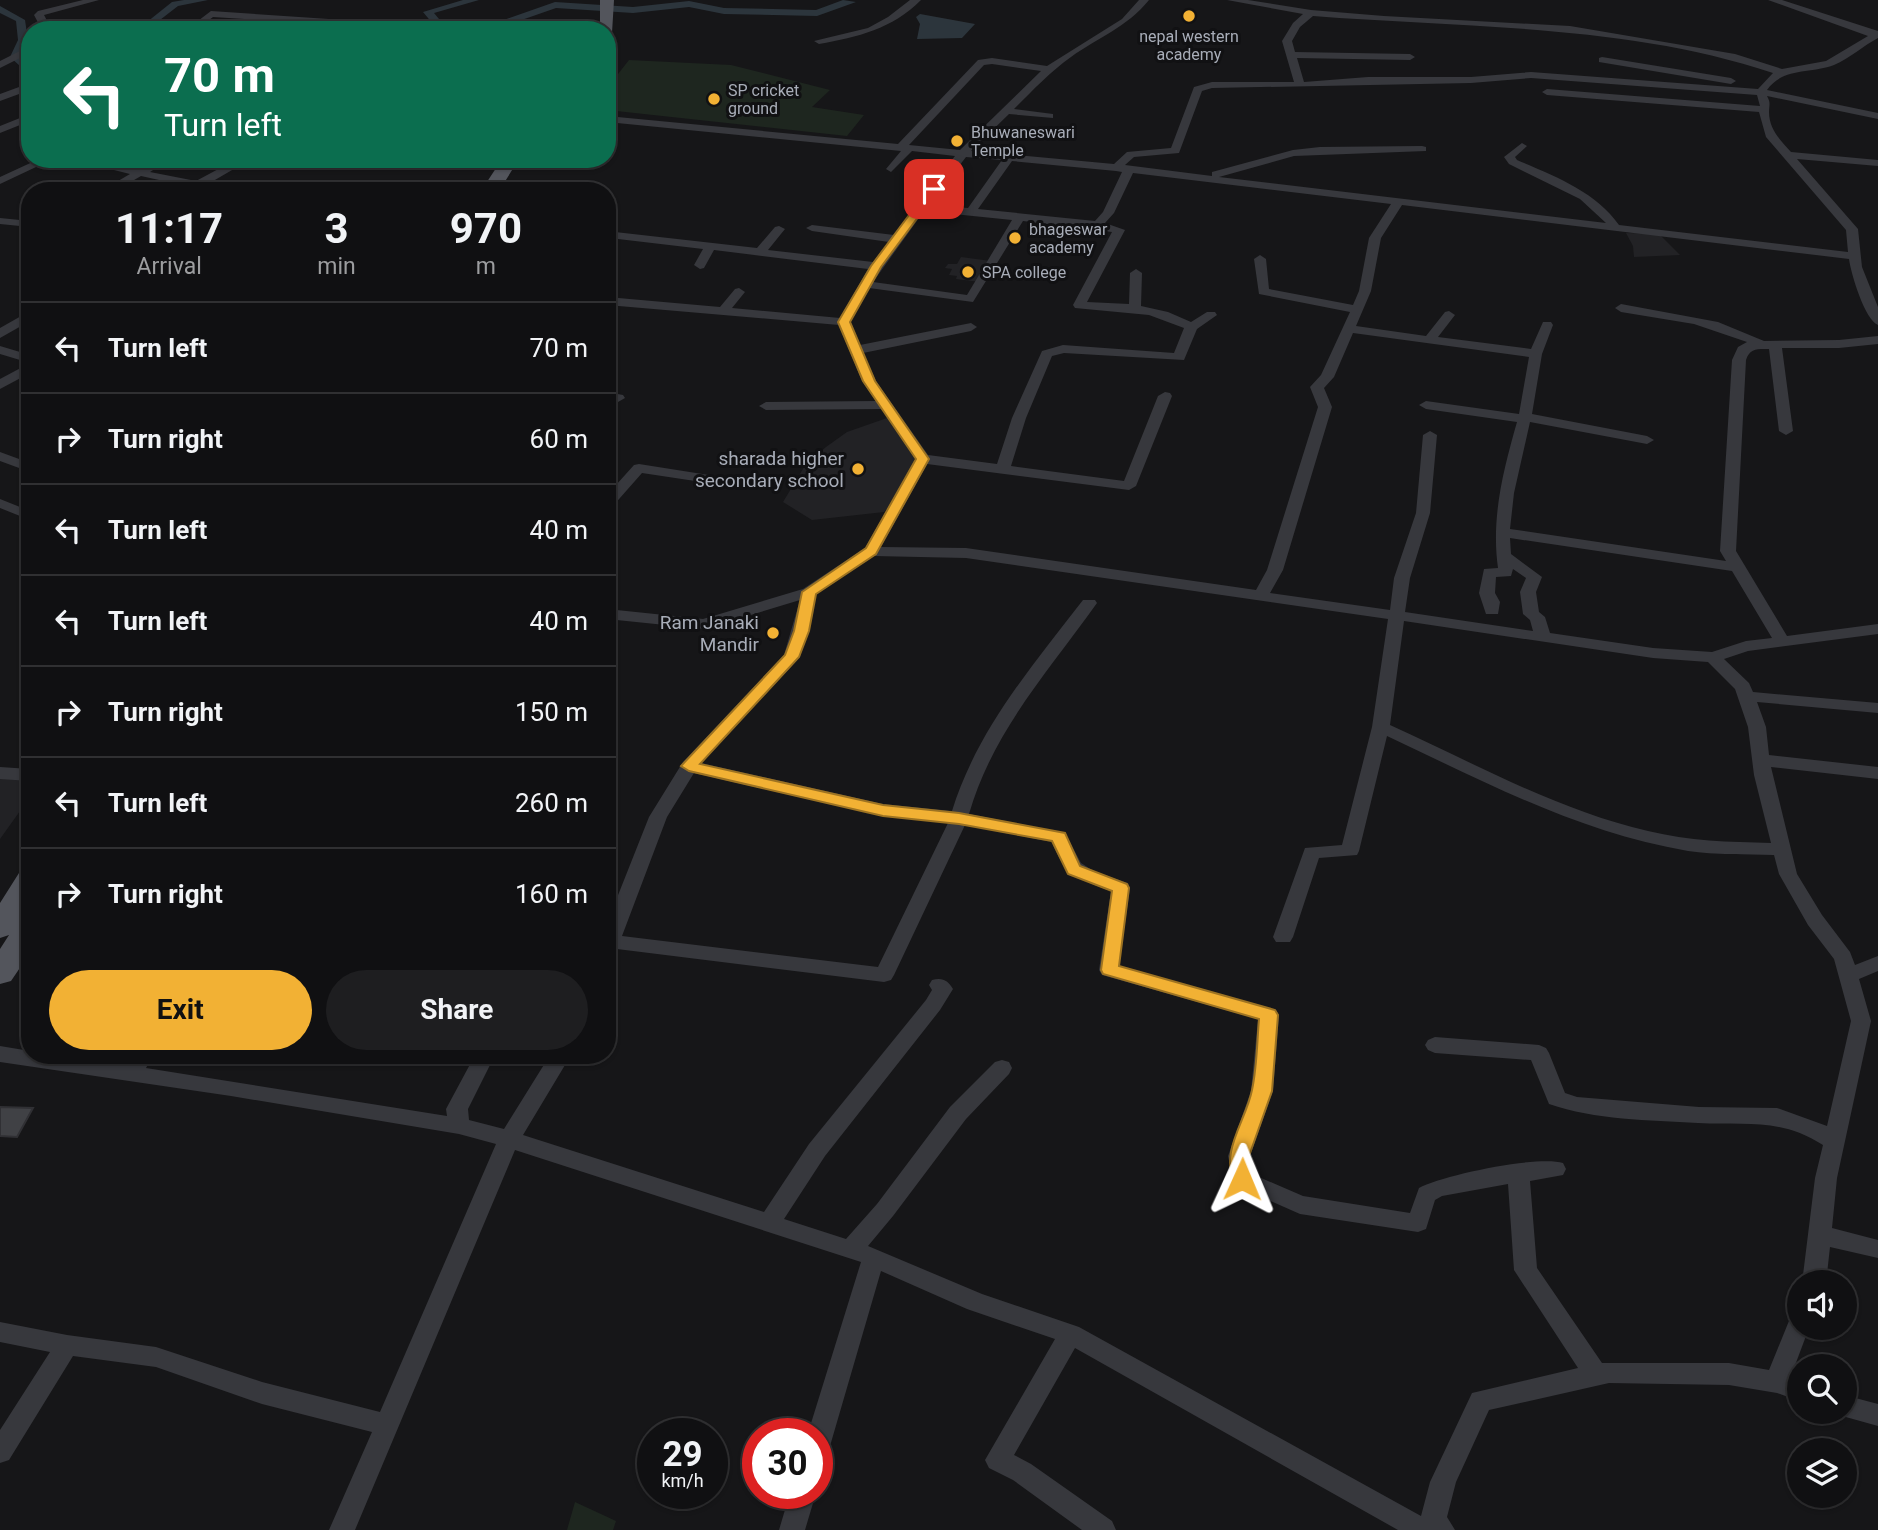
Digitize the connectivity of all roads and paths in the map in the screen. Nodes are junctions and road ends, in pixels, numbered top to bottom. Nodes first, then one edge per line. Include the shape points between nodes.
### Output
1 (94, 0) edge
2 (916, 0) edge
3 (1144, 0) edge
4 (1232, 0) edge
5 (1773, 0) edge
6 (1279, 3) edge
7 (1311, 13) junction
8 (42, 21) edge
9 (202, 21) edge
10 (314, 21) edge
11 (1876, 35) edge
12 (819, 41) dead end
13 (21, 54) edge
14 (1291, 55) junction
15 (1410, 57) dead end
16 (1602, 60) dead end
17 (0, 65) edge
18 (1049, 69) junction
19 (1780, 72) junction
20 (1300, 85) junction
21 (21, 90) edge
22 (1762, 90) junction
23 (1547, 92) dead end
24 (0, 98) edge
25 (1765, 109) junction
26 (1009, 111) junction
27 (1049, 116) dead end
28 (1878, 116) edge
29 (616, 120) edge
30 (21, 121) edge
31 (0, 130) edge
32 (1522, 146) dead end
33 (904, 148) junction
34 (1422, 149) dead end
35 (961, 155) junction
36 (1787, 155) junction
37 (1008, 159) junction
38 (1878, 163) edge
39 (28, 168) edge
40 (116, 168) edge
41 (148, 168) edge
42 (229, 168) edge
43 (891, 169) dead end
44 (1122, 169) junction
45 (139, 173) junction
46 (1203, 178) junction
47 (0, 181) edge
48 (122, 182) edge
49 (183, 182) edge
50 (204, 182) edge
51 (1399, 201) junction
52 (920, 207) junction
53 (971, 212) junction
54 (1019, 218) junction
55 (0, 221) edge
56 (21, 223) edge
57 (1098, 225) junction
58 (1615, 227) junction
59 (812, 228) dead end
60 (779, 229) dead end
61 (616, 235) edge
62 (896, 239) junction
63 (711, 245) junction
64 (760, 252) junction
65 (1852, 256) junction
66 (1260, 259) dead end
67 (700, 265) dead end
68 (876, 266) junction
69 (1136, 273) dead end
70 (864, 284) junction
71 (740, 292) dead end
72 (616, 302) edge
73 (1135, 307) junction
74 (1621, 308) dead end
75 (1356, 309) junction
76 (723, 311) junction
77 (1211, 315) dead end
78 (1449, 315) dead end
79 (21, 321) edge
80 (1878, 321) edge
81 (844, 322) junction
82 (1547, 325) dead end
83 (971, 327) dead end
84 (1191, 327) junction
85 (1348, 329) junction
86 (0, 334) edge
87 (1430, 339) junction
88 (1878, 340) edge
89 (1768, 345) junction
90 (857, 350) junction
91 (0, 351) edge
92 (1536, 354) junction
93 (21, 357) edge
94 (21, 372) edge
95 (0, 385) edge
96 (1166, 396) dead end
97 (886, 405) junction
98 (1426, 405) dead end
99 (766, 406) dead end
100 (1524, 418) junction
101 (1786, 431) dead end
102 (1430, 435) dead end
103 (1647, 440) dead end
104 (0, 456) edge
105 (923, 459) junction
106 (21, 464) edge
107 (1003, 470) junction
108 (715, 480) dead end
109 (616, 494) edge
110 (0, 503) edge
111 (21, 512) edge
112 (1501, 532) junction
113 (871, 551) junction
114 (1504, 556) junction
115 (1736, 566) junction
116 (809, 592) junction
117 (1261, 595) junction
118 (1089, 603) dead end
119 (1492, 611) dead end
120 (616, 615) edge
121 (1398, 617) junction
122 (1878, 629) edge
123 (1543, 637) junction
124 (1783, 642) junction
125 (1713, 657) junction
126 (1746, 696) junction
127 (1878, 708) edge
128 (1381, 727) junction
129 (1761, 760) junction
130 (689, 766) junction
131 (0, 773) edge
132 (1878, 773) edge
133 (21, 774) edge
134 (959, 818) junction
135 (1782, 849) junction
136 (21, 894) edge
137 (0, 927) edge
138 (616, 927) edge
139 (1283, 937) dead end
140 (21, 942) edge
141 (616, 946) edge
142 (1878, 963) edge
143 (0, 973) edge
144 (1849, 976) junction
145 (939, 985) dead end
146 (1869, 1025) edge
147 (1435, 1045) dead end
148 (0, 1054) edge
149 (21, 1056) edge
150 (138, 1064) edge
151 (480, 1064) edge
152 (555, 1064) edge
153 (1002, 1068) dead end
154 (459, 1126) junction
155 (509, 1139) junction
156 (1834, 1141) junction
157 (1555, 1169) dead end
158 (1516, 1175) junction
159 (769, 1223) junction
160 (1820, 1235) junction
161 (1878, 1249) edge
162 (863, 1253) junction
163 (1816, 1270) edge
164 (0, 1332) edge
165 (1071, 1334) junction
166 (67, 1345) junction
167 (1596, 1375) junction
168 (1787, 1386) edge
169 (1857, 1409) edge
170 (1878, 1415) edge
171 (824, 1418) edge
172 (385, 1424) junction
173 (0, 1452) edge
174 (798, 1509) edge
175 (342, 1530) edge
176 (792, 1530) edge
177 (1103, 1530) edge
178 (1422, 1530) edge
179 (1442, 1530) edge

1 - 8 street via 41,13
2 - 12 street via 872,32
3 - 18 street via 1125,21
4 - 6 street
5 - 11 street
6 - 7 street
7 - 14 street via 1296,25 1287,41
7 - 19 street via 1570,29 1735,58
9 - 10 street via 211,14
11 - 19 street via 1846,56 1821,66
13 - 17 street
14 - 15 street
14 - 20 street
16 - 22 street
18 - 26 street
18 - 33 street via 981,62
19 - 22 street
20 - 22 street via 1531,75
20 - 44 street via 1201,86 1175,151 1131,154
21 - 24 street
22 - 25 street
22 - 28 street
23 - 25 street
25 - 36 street via 1770,135
26 - 27 street
26 - 35 street
29 - 33 street
30 - 31 street
32 - 58 street via 1509,157 1513,162 1597,206
33 - 35 street
33 - 43 street
34 - 46 street via 1308,151
35 - 37 street
35 - 52 street
36 - 38 street
36 - 65 street via 1852,229
37 - 44 street
37 - 53 street
39 - 47 street
40 - 45 street
41 - 45 street
42 - 50 street
44 - 46 street
44 - 57 street via 1108,213
45 - 48 street
45 - 49 street
46 - 51 street
51 - 58 street
51 - 75 street via 1375,238 1365,291
52 - 53 street
52 - 62 street
53 - 54 street
54 - 57 street
54 - 70 street via 969,299
55 - 56 street
57 - 73 street via 1119,230 1077,308
58 - 65 street
59 - 62 street
60 - 64 street
61 - 63 street
62 - 68 street
63 - 64 street
63 - 67 street
64 - 68 street
65 - 80 street
66 - 75 street via 1263,290
68 - 70 street
69 - 73 street
70 - 81 street
71 - 76 street
72 - 76 street
73 - 84 street via 1172,316
74 - 89 street via 1724,327
75 - 85 street
76 - 81 street
77 - 84 street
78 - 87 street
79 - 86 street
81 - 90 street
82 - 92 street
83 - 90 street
84 - 107 street via 1179,357 1063,349 1047,354
85 - 87 street
85 - 117 street via 1327,377 1317,387 1325,407 1275,570
87 - 92 street
88 - 89 street
89 - 101 street
89 - 115 street via 1751,345 1740,360 1728,551
90 - 97 street via 869,381
91 - 93 street
92 - 100 street
94 - 95 street
96 - 107 street via 1129,485
97 - 99 street
97 - 105 street
98 - 100 street
100 - 103 street
100 - 112 street via 1507,483
102 - 121 street via 1423,513 1402,578
104 - 106 street
105 - 107 street
105 - 113 street
108 - 109 street via 639,468
110 - 111 street
112 - 114 street
112 - 115 street
113 - 116 street
113 - 117 street via 965,553
114 - 119 street via 1506,573 1489,572 1486,580
114 - 123 street via 1534,577 1528,593 1531,614 1537,617
115 - 124 street
116 - 120 street via 704,624
116 - 130 street via 792,657
117 - 121 street
118 - 134 street via 1001,720 965,795
121 - 123 street
121 - 128 street
122 - 124 street
123 - 125 street
124 - 125 street via 1746,646
125 - 126 street via 1743,687
126 - 127 street
126 - 129 street
128 - 135 street via 1559,810 1644,836 1691,845
128 - 139 street via 1350,851 1312,852
129 - 132 street
129 - 135 street
130 - 134 street via 883,810
130 - 138 street via 658,817
131 - 133 street
134 - 141 street via 884,975
134 - 158 street via 1059,837 1074,870 1121,888 1110,970 1269,1015 1262,1091 1239,1156 1242,1179 1300,1205 1418,1223 1430,1191
135 - 144 street via 1788,874 1843,957
136 - 137 main road
140 - 143 main road
142 - 144 street
144 - 146 street
145 - 159 street via 943,989 933,1005 817,1150
146 - 156 street
147 - 156 street via 1539,1053 1556,1098 1576,1105 1777,1116 1812,1127
148 - 149 street
150 - 154 street
151 - 154 street via 457,1108
152 - 155 street
153 - 162 street via 958,1112 885,1210
154 - 155 street
155 - 159 street
155 - 172 street
156 - 160 street
157 - 158 street
158 - 167 street via 1526,1270
159 - 162 street
160 - 161 street
160 - 163 street
162 - 165 street via 975,1301
162 - 171 street
164 - 166 street
165 - 177 street via 998,1460
165 - 178 street
166 - 172 street via 156,1357 262,1393
166 - 173 street
167 - 168 street via 1648,1371 1729,1374
167 - 179 street via 1481,1401 1443,1482 1433,1521
169 - 170 street
172 - 175 street
174 - 176 street

